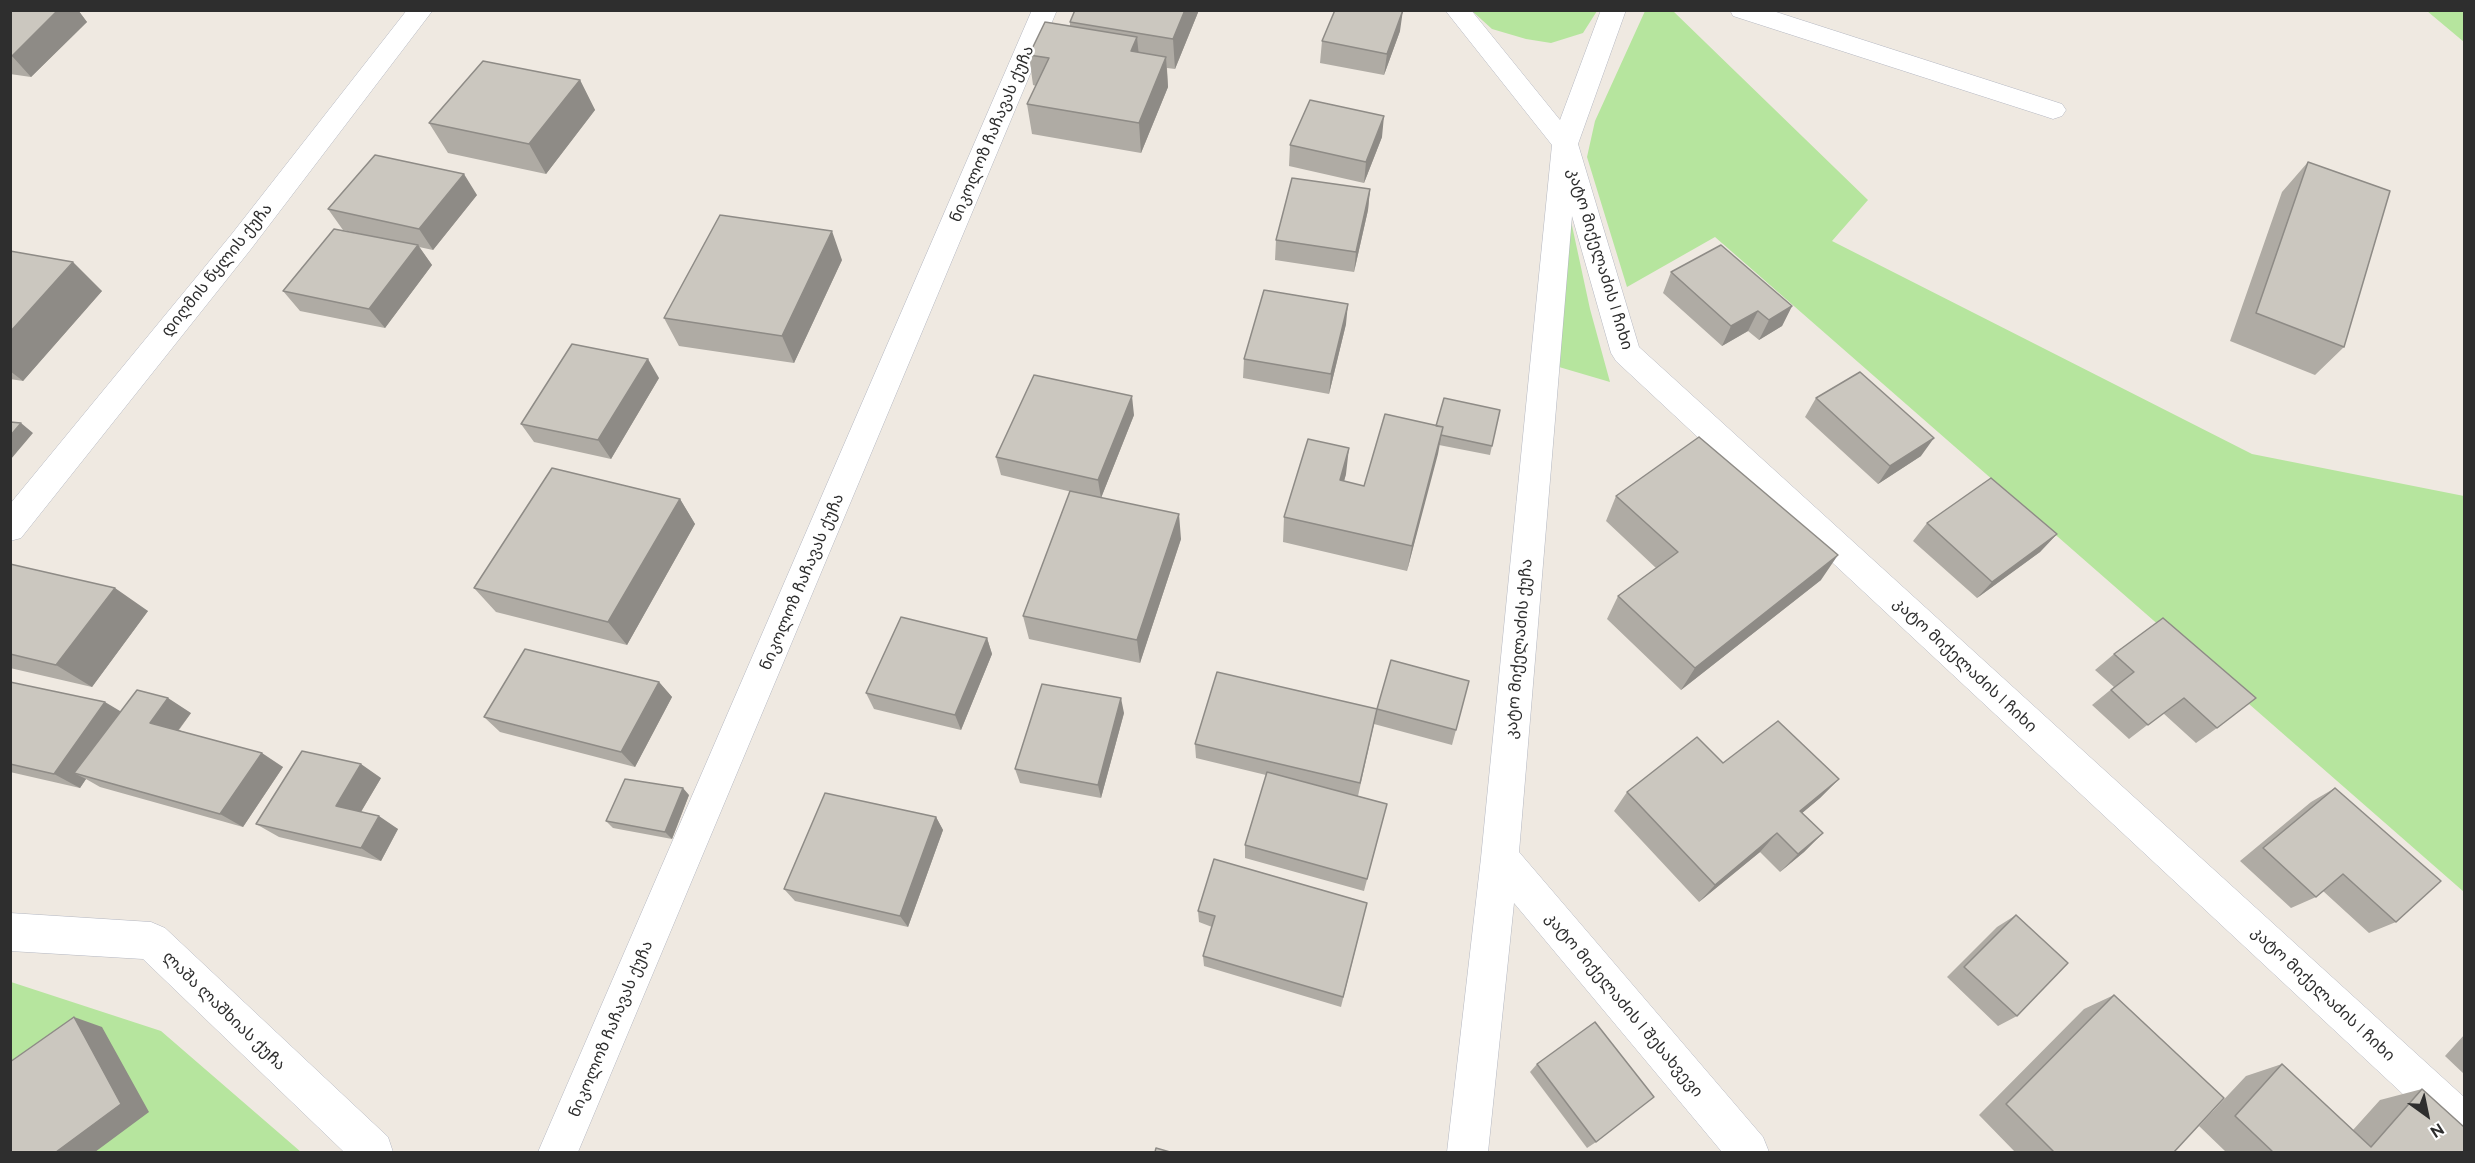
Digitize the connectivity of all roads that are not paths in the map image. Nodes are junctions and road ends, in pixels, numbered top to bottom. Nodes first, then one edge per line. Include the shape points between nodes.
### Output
1 (421, 10) edge
2 (1045, 10) edge
3 (1457, 10) edge
4 (1614, 10) edge
5 (1742, 10) edge
6 (2053, 110) dead end
7 (1565, 144) junction
8 (10, 528) edge
9 (1500, 858) junction
10 (10, 932) edge
11 (2464, 1124) edge
12 (373, 1152) edge
13 (558, 1152) edge
14 (1467, 1152) edge
15 (1748, 1152) edge

1 - 8 street, დიღმის წყლის ქუჩა via 241,242
2 - 13 street, ნიკოლოზ ჩაჩავას ქუჩა
3 - 7 street
4 - 7 street, კატო მიქელაძის ქუჩა
5 - 6 street
7 - 9 street, კატო მიქელაძის ქუჩა
7 - 11 street, კატო მიქელაძის I ჩიხი via 1626,353
9 - 14 street, კატო მიქელაძის ქუჩა
9 - 15 street, კატო მიქელაძის I შესახვევი
10 - 12 street, ლაშა ლაშხიას ქუჩა via 151,941

